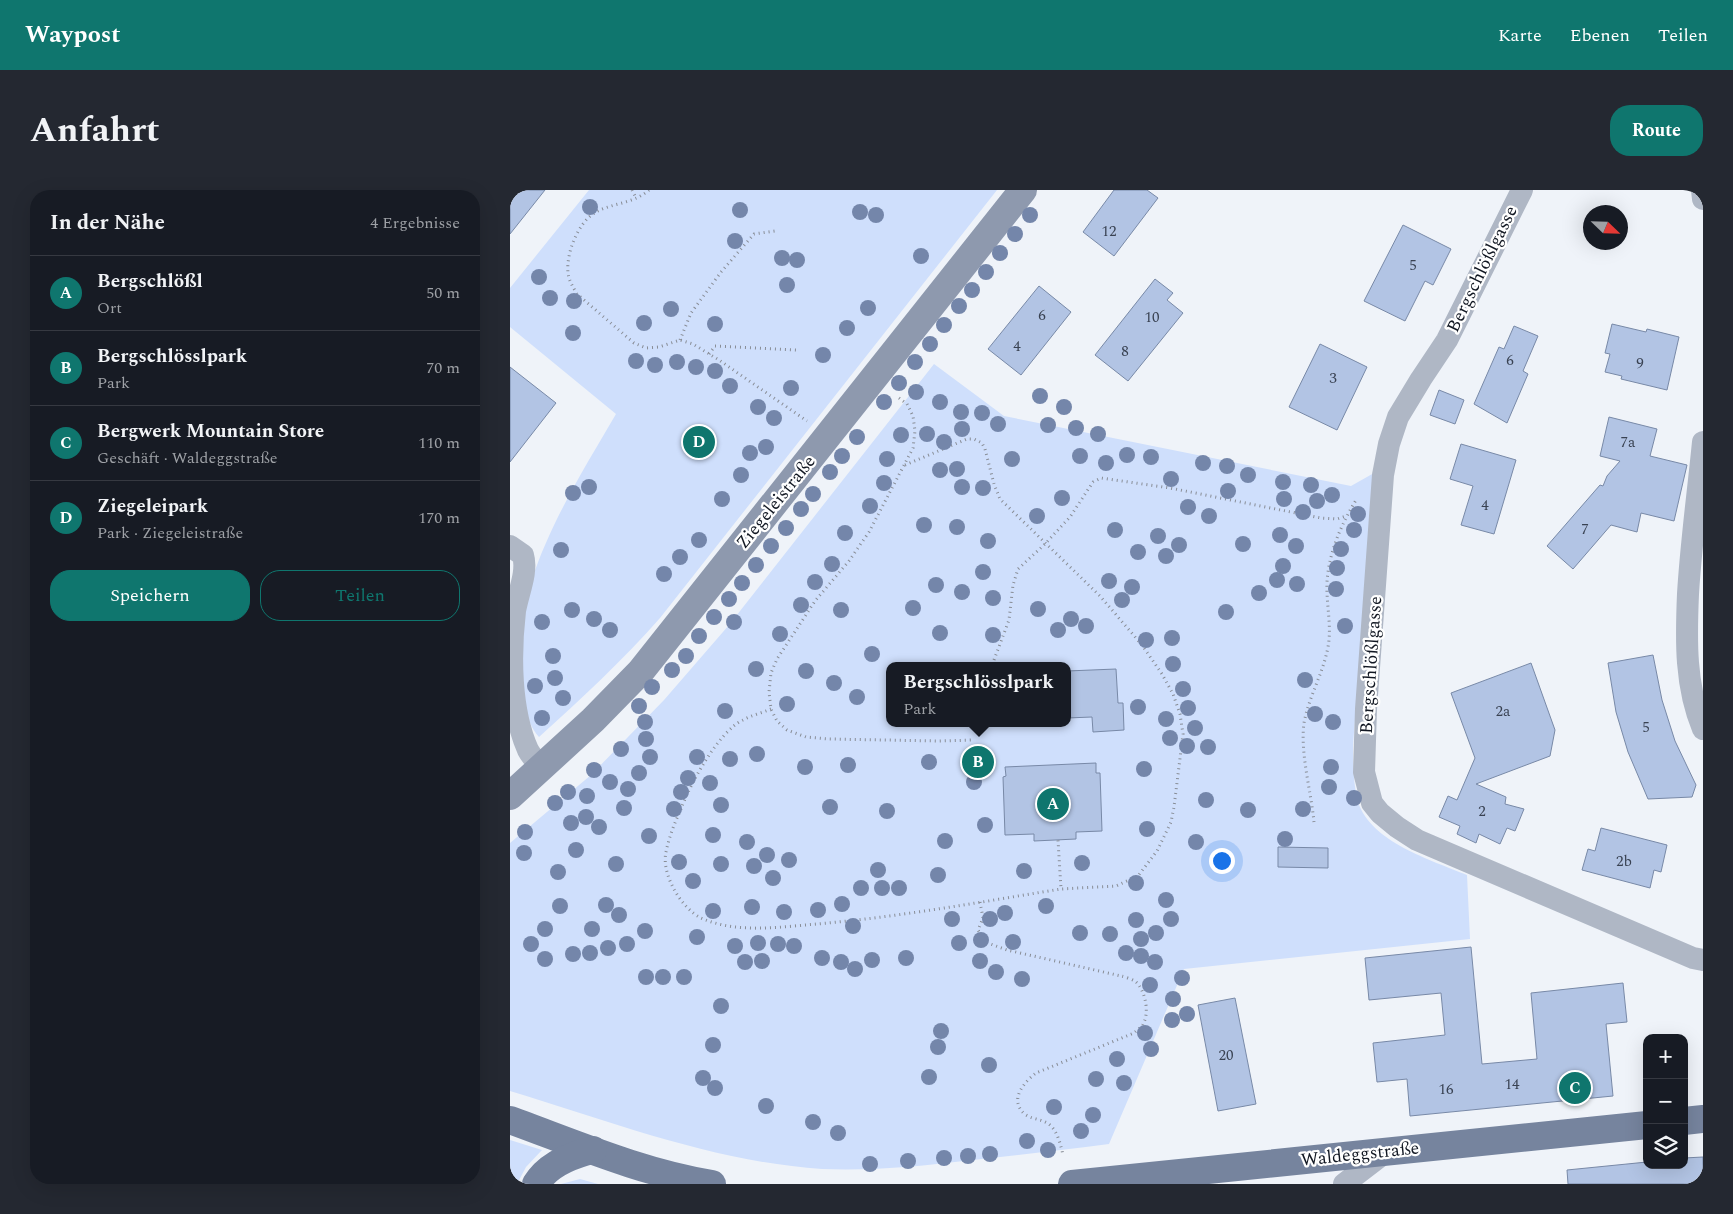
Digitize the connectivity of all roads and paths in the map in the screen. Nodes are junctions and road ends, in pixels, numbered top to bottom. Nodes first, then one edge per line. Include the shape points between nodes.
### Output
1 (632, 190) edge
2 (649, 190) edge
3 (1023, 190) edge
4 (1522, 190) edge
5 (1702, 190) edge
6 (636, 198) junction
7 (1703, 199) edge
8 (775, 231) dead end
9 (680, 340) junction
10 (797, 350) dead end
11 (709, 354) junction
12 (899, 398) dead end
13 (808, 421) dead end
14 (1703, 442) edge
15 (905, 466) junction
16 (1045, 544) junction
17 (510, 546) edge
18 (994, 660) dead end
19 (771, 710) junction
20 (1703, 729) edge
21 (974, 740) dead end
22 (541, 768) junction
23 (510, 796) edge
24 (1314, 822) dead end
25 (1058, 840) dead end
26 (1061, 889) junction
27 (980, 902) junction
28 (1703, 960) edge
29 (1703, 1119) edge
30 (510, 1120) edge
31 (1688, 1121) edge
32 (1643, 1125) edge
33 (1387, 1151) junction
34 (605, 1154) junction
35 (1063, 1155) dead end
36 (1228, 1176) edge
37 (536, 1184) edge
38 (639, 1184) edge
39 (712, 1184) edge
40 (1072, 1184) edge
41 (1344, 1184) edge

1 - 6 path
2 - 6 path
3 - 22 street, Ziegeleistraße via 641,671
4 - 28 street, Bergschlößlgasse via 1447,340 1398,417 1389,444 1383,475 1364,772 1372,803 1397,827 1417,840
5 - 7 street
6 - 9 path via 596,212 586,220 570,252 568,274 571,285 577,294 634,343 646,348
8 - 9 path via 754,234 706,291
9 - 11 path
10 - 11 path via 716,346
11 - 13 path
12 - 15 path via 913,416 915,432 913,448
14 - 20 street via 1691,542 1687,627 1691,691
15 - 16 path via 967,439 982,443 1000,499
15 - 19 path via 869,532 815,601 776,659 769,692
16 - 18 path via 1018,569 1009,620
16 - 24 path via 1070,517 1093,482 1101,478 1322,518 1346,516 1331,557 1327,582 1328,646 1304,725 1304,750
16 - 26 path via 1100,596 1142,645 1173,694 1183,734 1171,822 1157,851 1138,876 1116,886
17 - 22 street via 523,555 525,563 510,649 511,680 518,727 528,752
19 - 21 path via 787,730 806,737
19 - 27 path via 741,720 719,740 681,808 665,853 672,887 682,902 700,917 726,926 754,928 863,920
22 - 23 street, Ziegeleistraße
25 - 26 path
26 - 27 path
27 - 35 path via 983,918 978,930 985,942 1006,950 1134,980 1141,988 1146,1004 1144,1024 1134,1032 1036,1073 1024,1082 1018,1101 1021,1109 1051,1126
29 - 31 main road
30 - 34 main road
32 - 33 main road, Waldeggstraße
33 - 36 main road, Waldeggstraße
33 - 41 street
34 - 37 main road via 576,1154 557,1164
34 - 38 main road via 632,1173
34 - 39 main road
36 - 40 main road, Waldeggstraße

